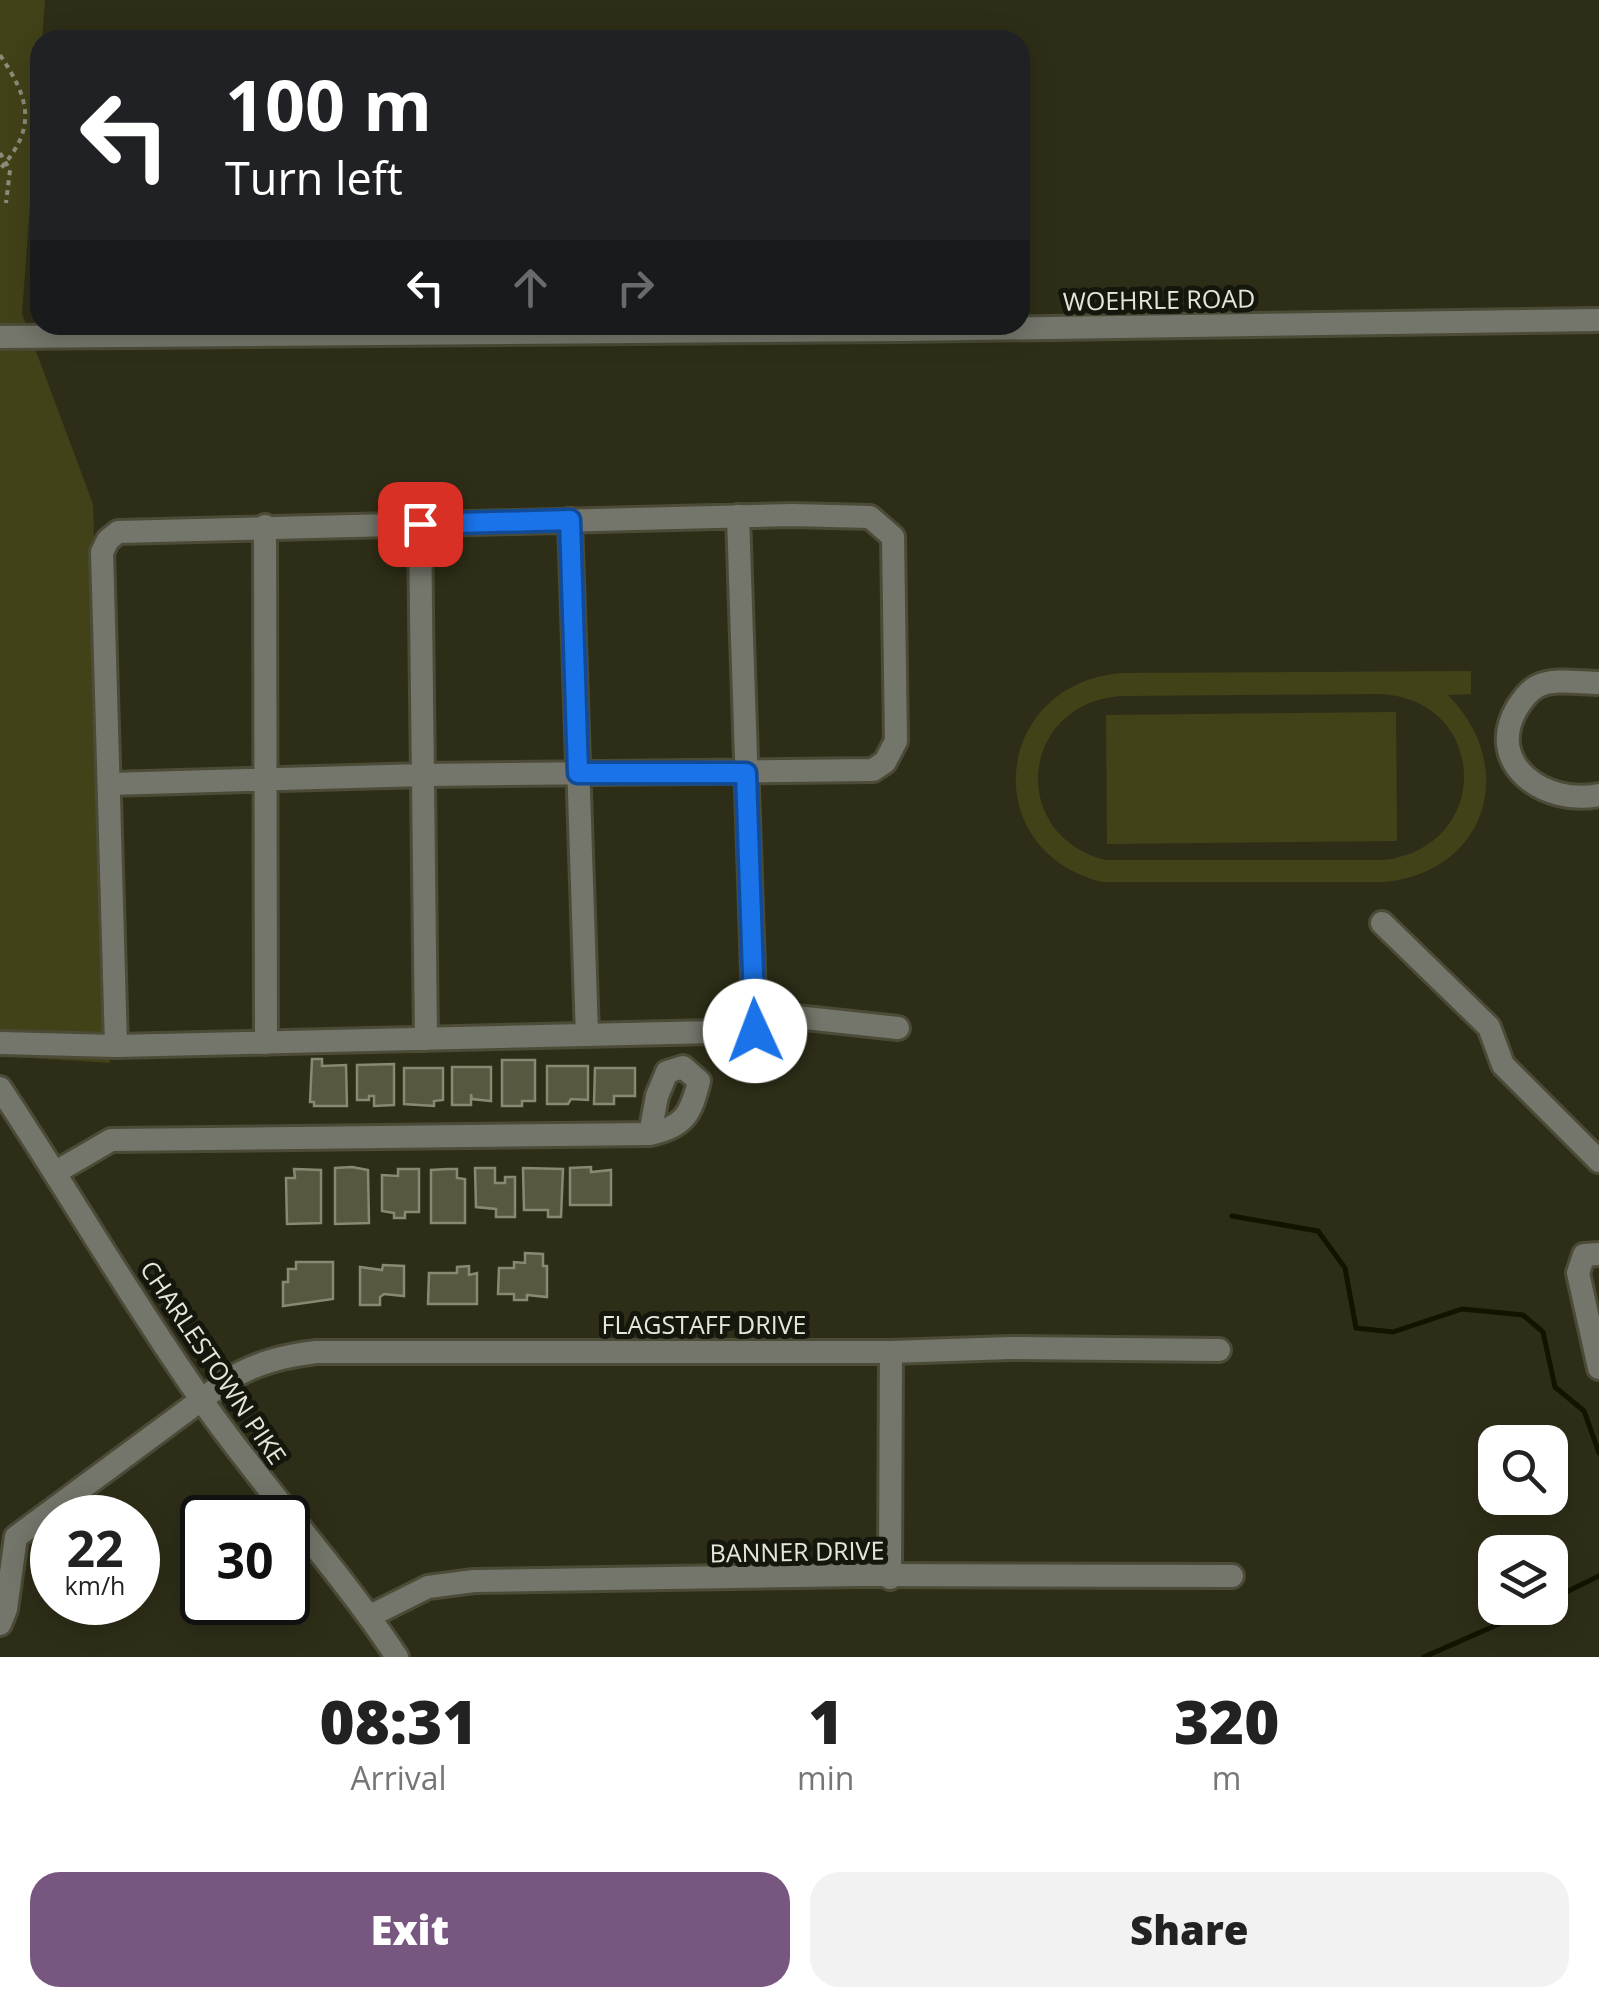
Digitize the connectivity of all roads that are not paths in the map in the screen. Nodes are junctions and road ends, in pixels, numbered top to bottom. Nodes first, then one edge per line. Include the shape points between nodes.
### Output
1 (1599, 320) edge
2 (1030, 329) edge
3 (289, 335) edge
4 (0, 337) edge
5 (738, 516) junction
6 (570, 520) junction
7 (420, 524) junction
8 (265, 526) junction
9 (1599, 683) edge
10 (578, 773) junction
11 (746, 773) junction
12 (423, 775) junction
13 (266, 778) junction
14 (110, 784) junction
15 (1599, 796) edge
16 (1382, 924) dead end
17 (898, 1028) dead end
18 (755, 1031) junction
19 (587, 1035) junction
20 (426, 1039) junction
21 (0, 1043) edge
22 (266, 1043) junction
23 (116, 1046) junction
24 (0, 1088) edge
25 (650, 1134) dead end
26 (1599, 1161) edge
27 (56, 1172) junction
28 (1599, 1254) edge
29 (1220, 1350) dead end
30 (891, 1352) junction
31 (1599, 1368) edge
32 (202, 1401) junction
33 (8, 1530) edge
34 (1232, 1576) dead end
35 (890, 1578) junction
36 (370, 1616) junction
37 (0, 1624) edge
38 (397, 1657) edge

1 - 2 street, WOEHRLE ROAD
3 - 4 street, WOEHRLE ROAD
5 - 6 street
5 - 11 street
5 - 11 street via 870,517 894,542 891,753 873,770
6 - 7 street
6 - 10 street
7 - 8 street
7 - 12 street
8 - 13 street
8 - 14 street via 126,529 108,540 102,552
9 - 15 street via 1532,688 1507,730 1521,774 1542,791
10 - 11 street
10 - 12 street
10 - 19 street
11 - 18 street
12 - 13 street
12 - 20 street
13 - 14 street
13 - 22 street
14 - 23 street
16 - 26 street via 1489,1027 1504,1065
17 - 18 street via 796,1017
18 - 19 street
19 - 20 street
20 - 22 street
21 - 23 street
22 - 23 street
24 - 27 street, CHARLESTOWN PIKE
25 - 27 street via 111,1140
27 - 32 street, CHARLESTOWN PIKE
28 - 31 street via 1584,1256 1578,1273
29 - 30 street, FLAGSTAFF DRIVE
30 - 32 street, FLAGSTAFF DRIVE via 316,1352 250,1366
30 - 35 street
32 - 33 street, FLAGSTAFF DRIVE
32 - 36 street, CHARLESTOWN PIKE
33 - 37 street via 10,1592
34 - 35 street, BANNER DRIVE
35 - 36 street, BANNER DRIVE via 474,1581 428,1587
36 - 38 street, CHARLESTOWN PIKE

